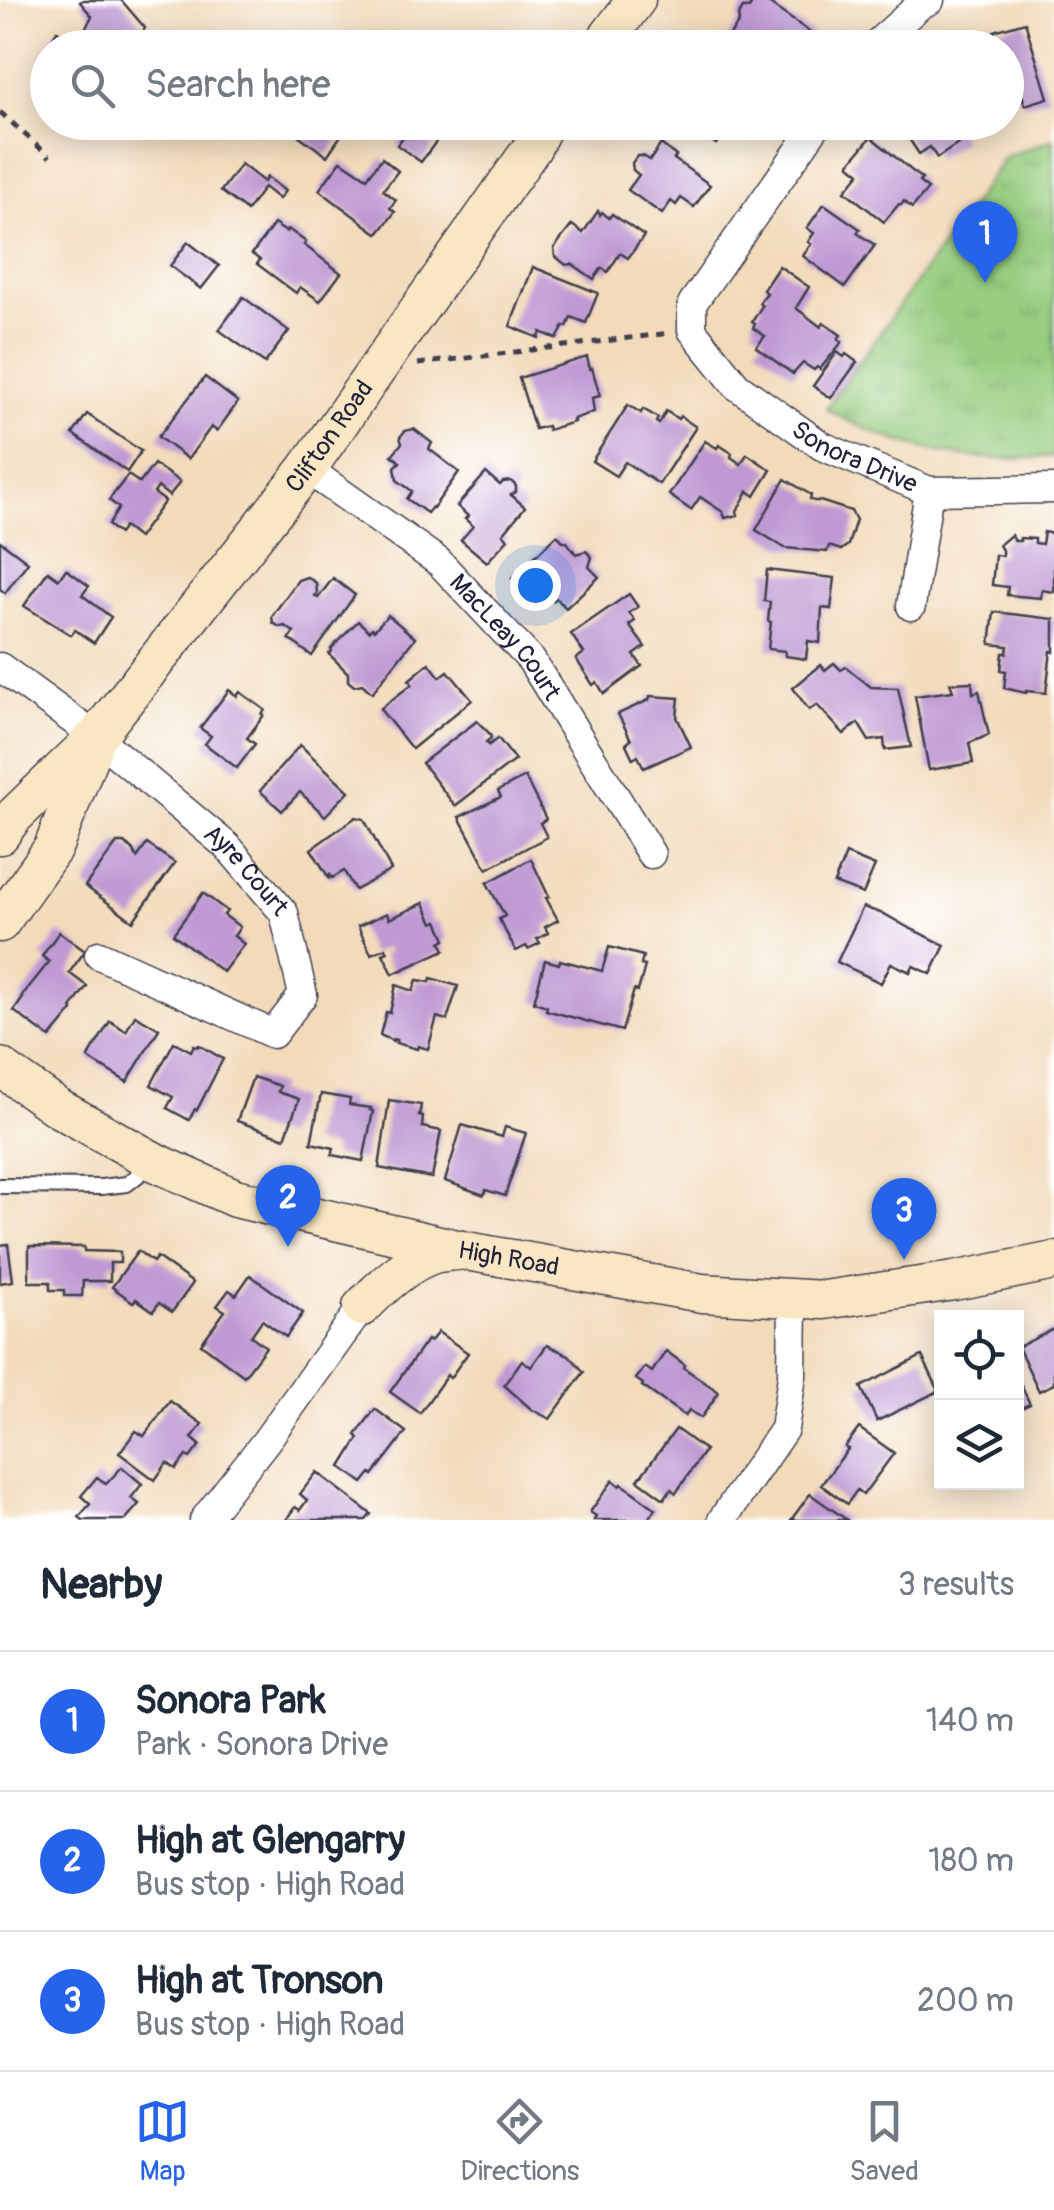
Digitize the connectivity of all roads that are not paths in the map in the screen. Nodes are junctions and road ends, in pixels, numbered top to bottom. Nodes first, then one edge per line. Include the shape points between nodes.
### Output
1 (636, 0) edge
2 (930, 0) edge
3 (614, 30) edge
4 (892, 30) edge
5 (536, 140) edge
6 (806, 140) edge
7 (307, 469) junction
8 (1054, 489) edge
9 (929, 492) junction
10 (911, 606) dead end
11 (0, 667) edge
12 (96, 736) junction
13 (0, 835) edge
14 (651, 854) dead end
15 (0, 922) edge
16 (99, 956) dead end
17 (0, 1067) edge
18 (155, 1162) junction
19 (0, 1186) edge
20 (460, 1250) junction
21 (1054, 1261) edge
22 (793, 1298) junction
23 (362, 1307) joint
24 (204, 1520) edge
25 (722, 1520) edge

1 - 3 main road
2 - 4 street
5 - 7 main road, Clifton Road
6 - 9 street, Sonora Drive via 692,304 692,330 737,386 822,446
7 - 12 main road, Clifton Road
7 - 14 street, MacLeay Court via 439,562 531,660
8 - 9 street, Sonora Drive
9 - 10 street
11 - 12 street
12 - 13 main road, Clifton Road
12 - 15 main road, Clifton Road via 52,848
12 - 16 street, Ayre Court via 228,848 284,913 303,995 273,1034
17 - 18 main road, High Road
18 - 19 lane via 127,1184
18 - 20 main road, High Road via 235,1198
20 - 22 main road, High Road via 702,1294
20 - 23 main road via 416,1263
21 - 22 main road, High Road via 824,1300
22 - 25 street via 784,1429
23 - 24 street

